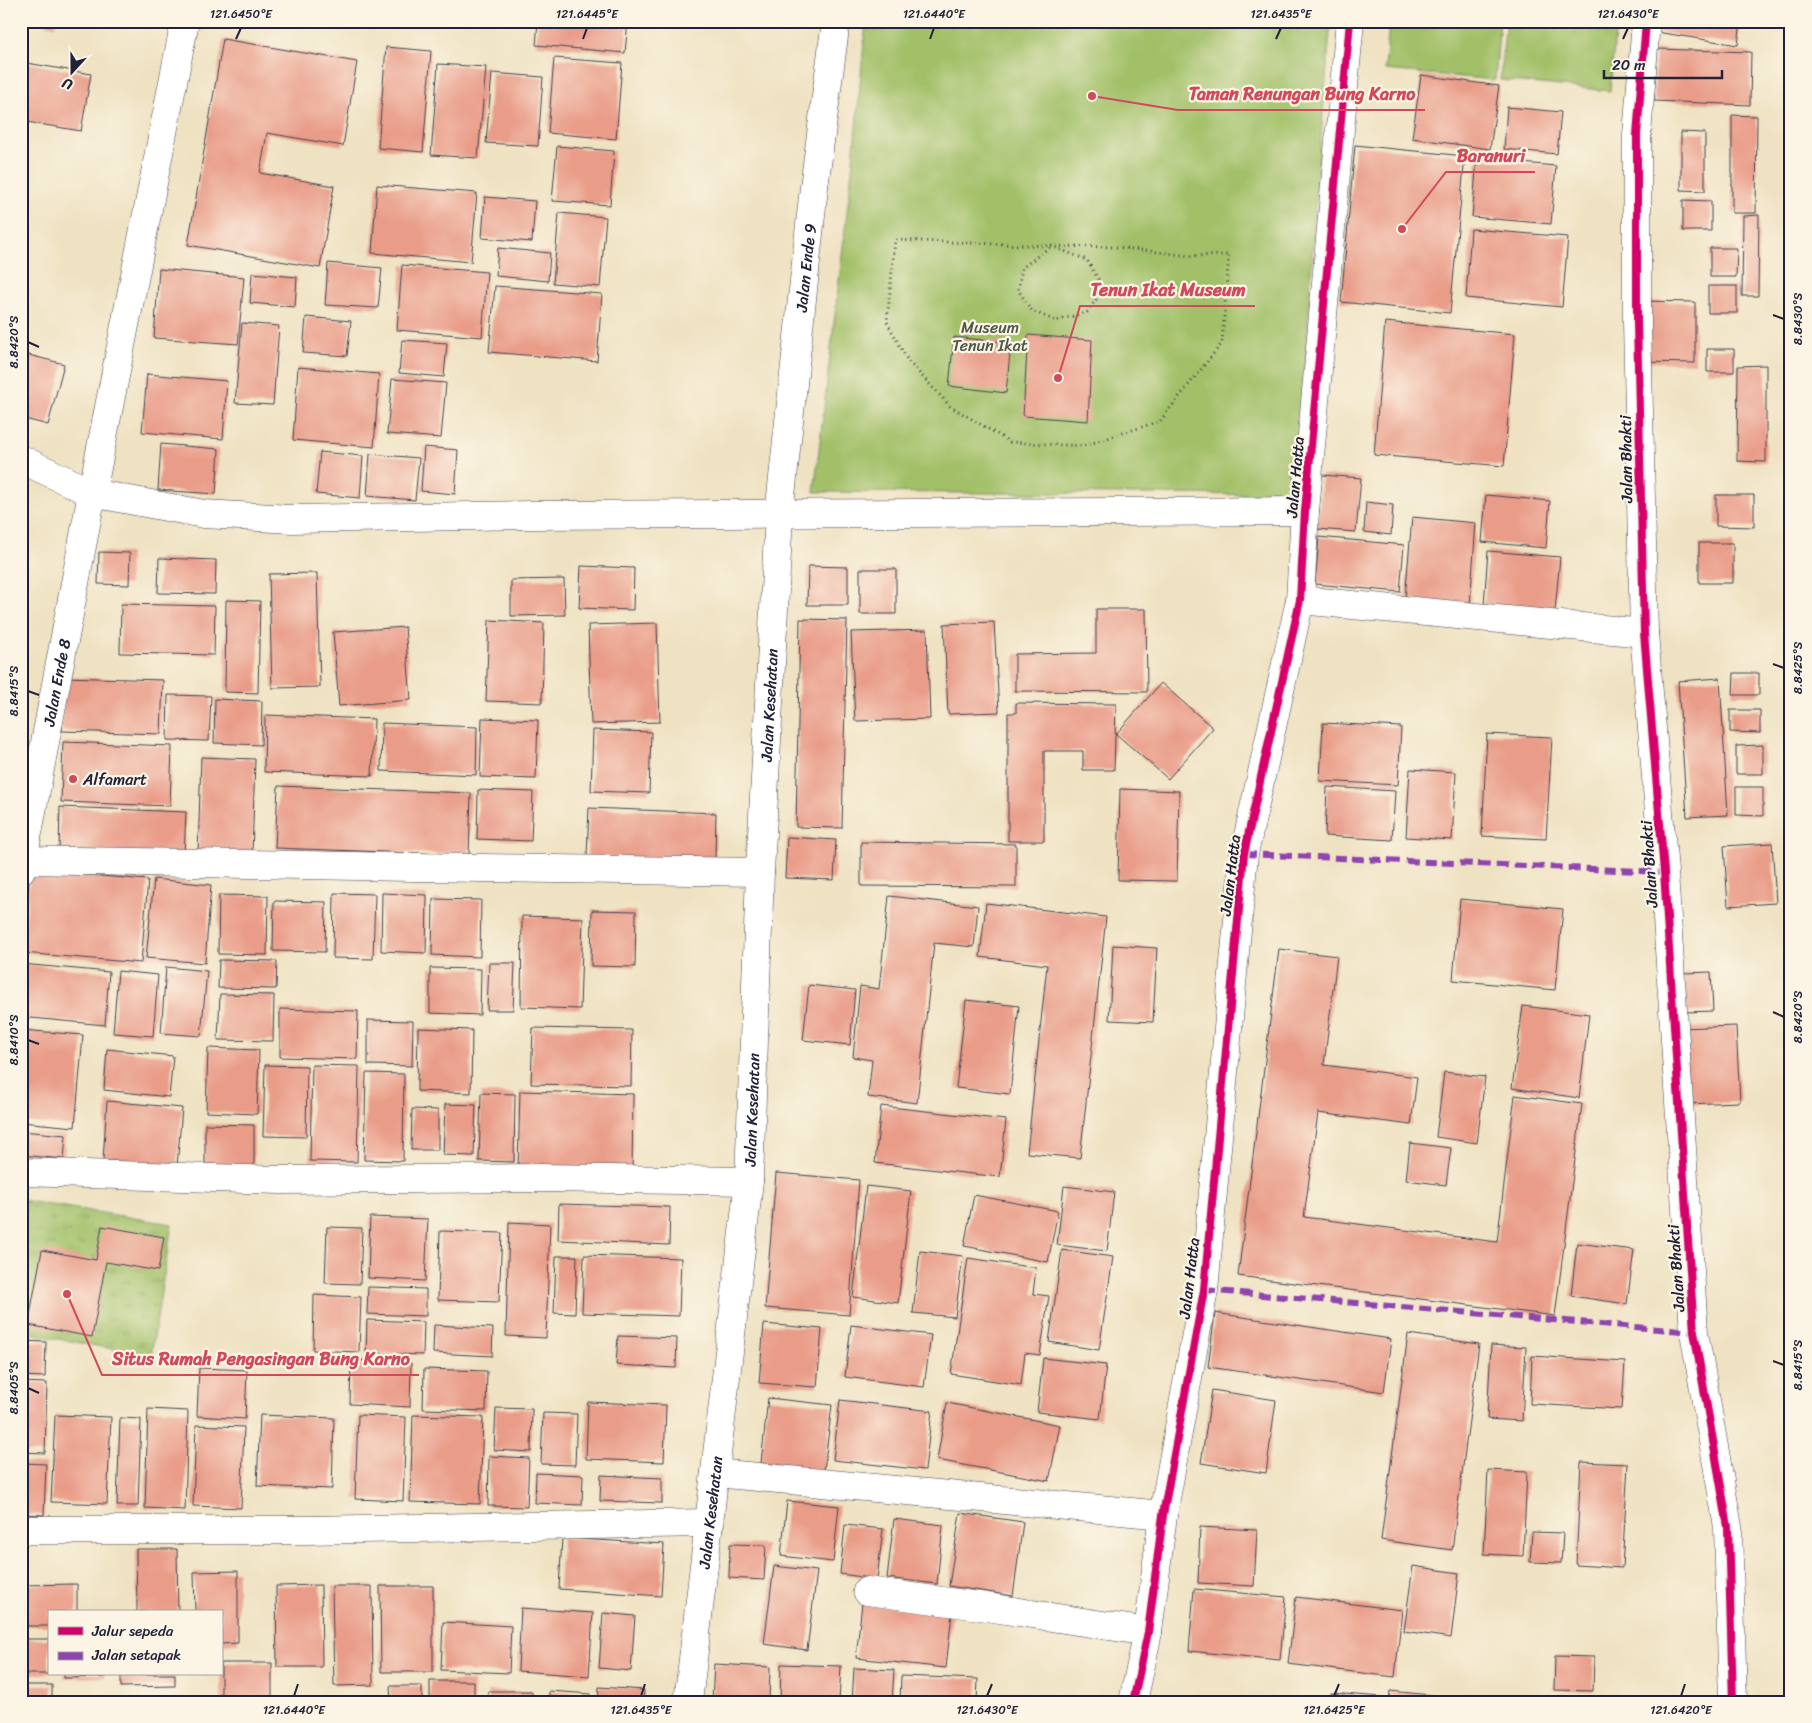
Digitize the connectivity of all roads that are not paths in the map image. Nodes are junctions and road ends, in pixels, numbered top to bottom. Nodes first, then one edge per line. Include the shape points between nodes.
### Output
1 (185, 21) edge
2 (836, 21) edge
3 (1350, 21) edge
4 (1646, 21) edge
5 (21, 459) edge
6 (92, 493) junction
7 (1305, 511) junction
8 (779, 515) junction
9 (1300, 600) junction
10 (1644, 633) junction
11 (25, 830) edge
12 (22, 865) edge
13 (760, 872) junction
14 (21, 1172) edge
15 (749, 1180) junction
16 (715, 1473) junction
17 (1163, 1515) junction
18 (710, 1523) junction
19 (21, 1530) edge
20 (867, 1591) dead end
21 (1148, 1632) junction
22 (688, 1702) edge
23 (1133, 1702) edge
24 (1733, 1702) edge

1 - 6 main road, Jalan Ende 8
2 - 8 main road, Jalan Ende 9 via 813,196
3 - 7 main road, Jalan Hatta
4 - 10 main road, Jalan Bhakti via 1637,135 1637,322
5 - 6 main road
6 - 8 main road via 204,514 291,520 533,515
6 - 11 main road, Jalan Ende 8
7 - 8 main road
7 - 9 main road, Jalan Hatta
8 - 13 main road, Jalan Kesehatan
9 - 10 main road
9 - 17 main road, Jalan Hatta via 1244,854 1204,1290
10 - 24 main road, Jalan Bhakti via 1664,872 1694,1332 1728,1527
11 - 12 main road, Jalan Ende 8
12 - 13 main road via 396,866
13 - 15 main road, Jalan Kesehatan
14 - 15 main road via 280,1180
15 - 16 main road, Jalan Kesehatan
16 - 17 main road
16 - 18 main road, Jalan Kesehatan
17 - 21 main road, Jalan Hatta
18 - 19 main road via 306,1530
18 - 22 main road, Jalan Kesehatan
20 - 21 main road
21 - 23 main road, Jalan Hatta

